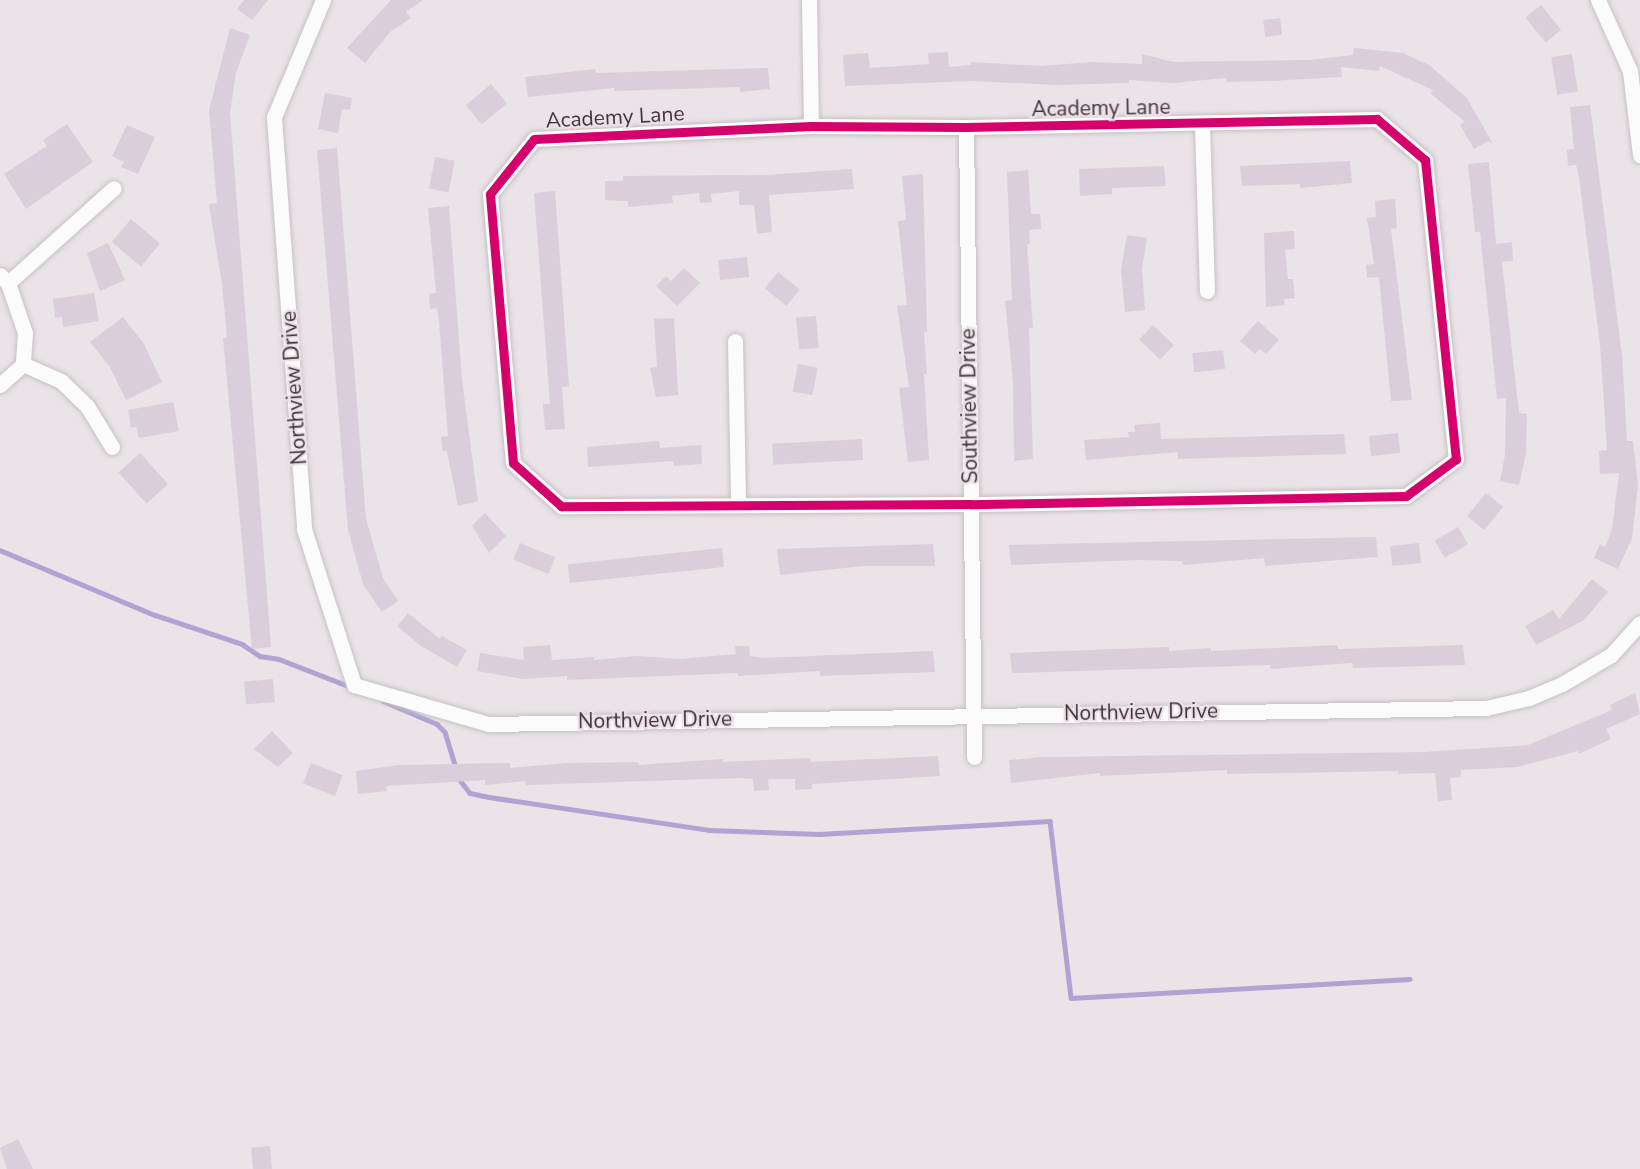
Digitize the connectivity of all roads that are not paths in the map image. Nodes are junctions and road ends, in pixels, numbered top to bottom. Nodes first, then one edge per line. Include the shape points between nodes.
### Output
1 (323, 0) edge
2 (809, 0) edge
3 (1598, 0) edge
4 (1203, 124) junction
5 (811, 126) junction
6 (966, 127) junction
7 (1640, 154) edge
8 (114, 188) dead end
9 (4, 279) edge
10 (1207, 291) dead end
11 (735, 341) dead end
12 (23, 364) junction
13 (0, 385) edge
14 (112, 447) dead end
15 (738, 503) junction
16 (970, 504) junction
17 (1640, 623) edge
18 (973, 714) junction
19 (975, 757) dead end

1 - 18 street, Northview Drive via 274,117 304,529 354,685 488,724
2 - 5 street
3 - 7 street via 1630,70
4 - 6 street, Academy Lane
4 - 10 street
4 - 16 street, Academy Lane via 1377,119 1425,160 1456,459 1406,496
5 - 6 street, Academy Lane
5 - 15 street, Academy Lane via 534,139 490,194 513,463 561,506
6 - 16 street, Southview Drive
8 - 9 street
9 - 12 street via 25,333
11 - 15 street
12 - 13 street
12 - 14 street via 61,381 87,406
15 - 16 street, Academy Lane
16 - 18 street, Southview Drive
17 - 18 street, Northview Drive via 1611,655 1562,684 1529,698 1486,708
18 - 19 street, Southview Drive

